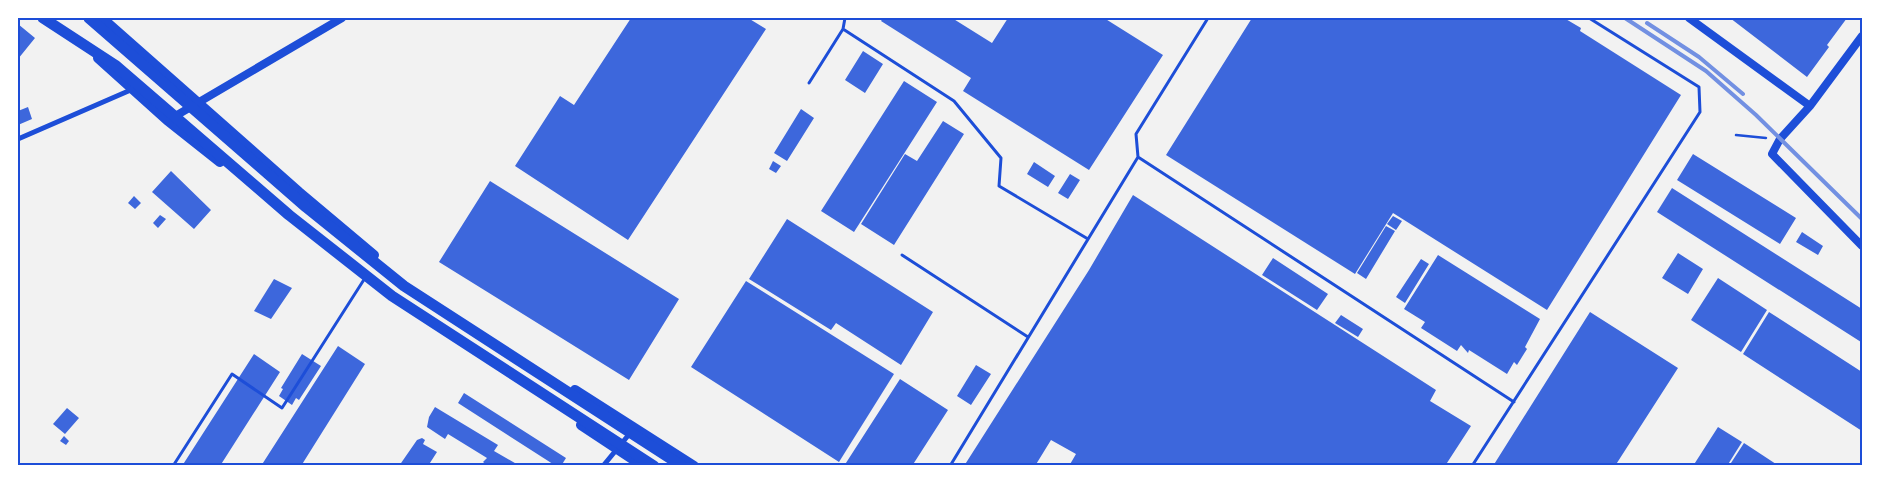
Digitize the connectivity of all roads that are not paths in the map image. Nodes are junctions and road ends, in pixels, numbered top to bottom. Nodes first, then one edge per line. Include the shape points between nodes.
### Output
1 (43, 18) edge
2 (50, 18) edge
3 (89, 18) edge
4 (102, 18) edge
5 (342, 18) edge
6 (845, 18) edge
7 (1208, 18) edge
8 (1589, 18) edge
9 (1689, 18) edge
10 (843, 28) junction
11 (1862, 36) edge
12 (809, 83) dead end
13 (134, 89) junction
14 (200, 103) junction
15 (1810, 106) junction
16 (168, 120) junction
17 (18, 139) edge
18 (1138, 157) junction
19 (1088, 239) junction
20 (1862, 246) edge
21 (902, 255) dead end
22 (365, 278) junction
23 (1028, 337) junction
24 (1514, 402) junction
25 (635, 428) junction
26 (616, 449) junction
27 (173, 466) edge
28 (603, 466) edge
29 (643, 466) edge
30 (654, 466) edge
31 (682, 466) edge
32 (694, 466) edge
33 (950, 466) edge
34 (1472, 466) edge

1 - 30 highway via 114,65 289,215 392,296
2 - 13 main road
3 - 31 highway via 313,213 404,286
4 - 14 main road
5 - 14 street
6 - 10 lane
7 - 18 lane via 1136,134
8 - 24 lane via 1699,87 1700,112
9 - 15 street
10 - 12 lane
10 - 19 lane via 954,101 1001,158 999,186
11 - 15 street
13 - 16 main road
13 - 17 street
14 - 16 street
14 - 25 main road via 416,290
15 - 20 street via 1780,139 1772,154
16 - 22 main road
18 - 19 lane
18 - 24 lane
19 - 23 lane
21 - 23 lane
22 - 26 main road via 412,315
22 - 27 lane via 282,408 232,374
23 - 33 lane
24 - 34 lane
25 - 26 street
25 - 32 main road
26 - 28 street
26 - 29 main road

